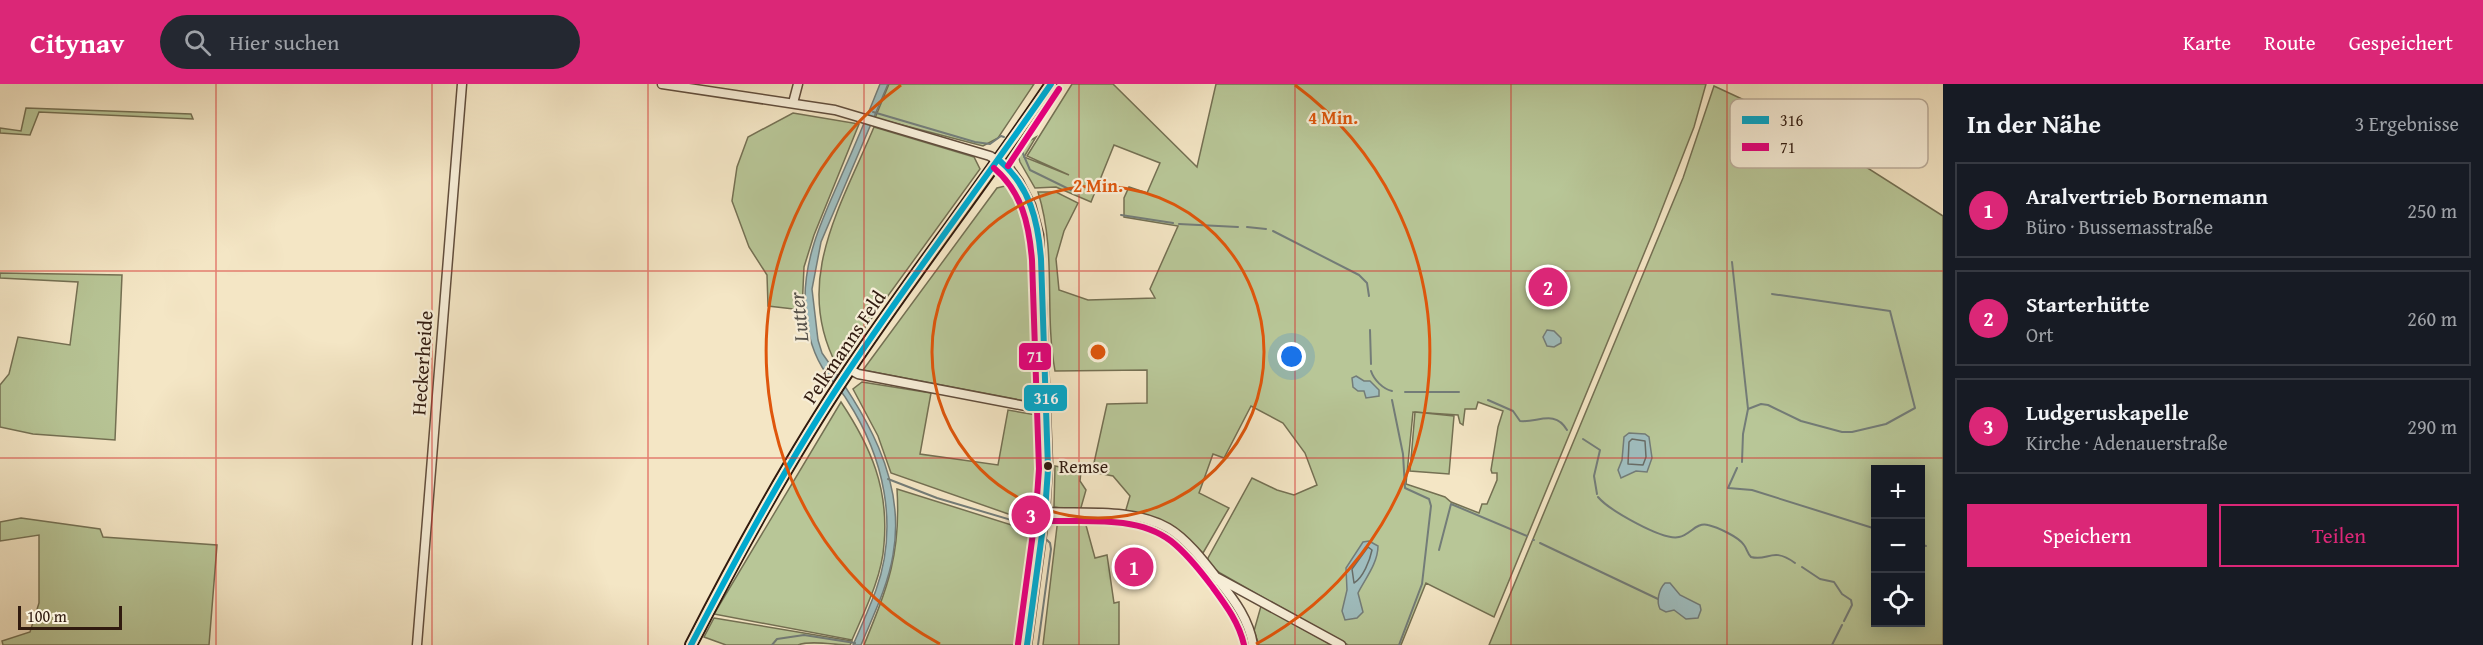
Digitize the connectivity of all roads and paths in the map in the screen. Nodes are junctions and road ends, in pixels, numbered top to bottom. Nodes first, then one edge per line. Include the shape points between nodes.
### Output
1 (462, 84) edge
2 (662, 84) edge
3 (798, 84) edge
4 (1051, 84) edge
5 (793, 104) junction
6 (1000, 161) junction
7 (847, 373) junction
8 (1046, 410) junction
9 (1045, 512) junction
10 (1215, 576) junction
11 (417, 645) edge
12 (691, 645) edge
13 (1027, 645) edge
14 (1254, 645) edge
15 (1341, 645) edge

1 - 11 street, Heckerheide
2 - 5 street
3 - 5 street
4 - 6 main road, Pelkmanns Feld
5 - 6 street via 859,116
6 - 7 main road, Pelkmanns Feld
6 - 8 street via 1026,194 1036,218
7 - 8 street
7 - 12 main road, Pelkmanns Feld via 744,541
8 - 9 street
9 - 10 street via 1125,516 1155,522 1180,538
9 - 13 street
10 - 14 street via 1249,624
10 - 15 street

